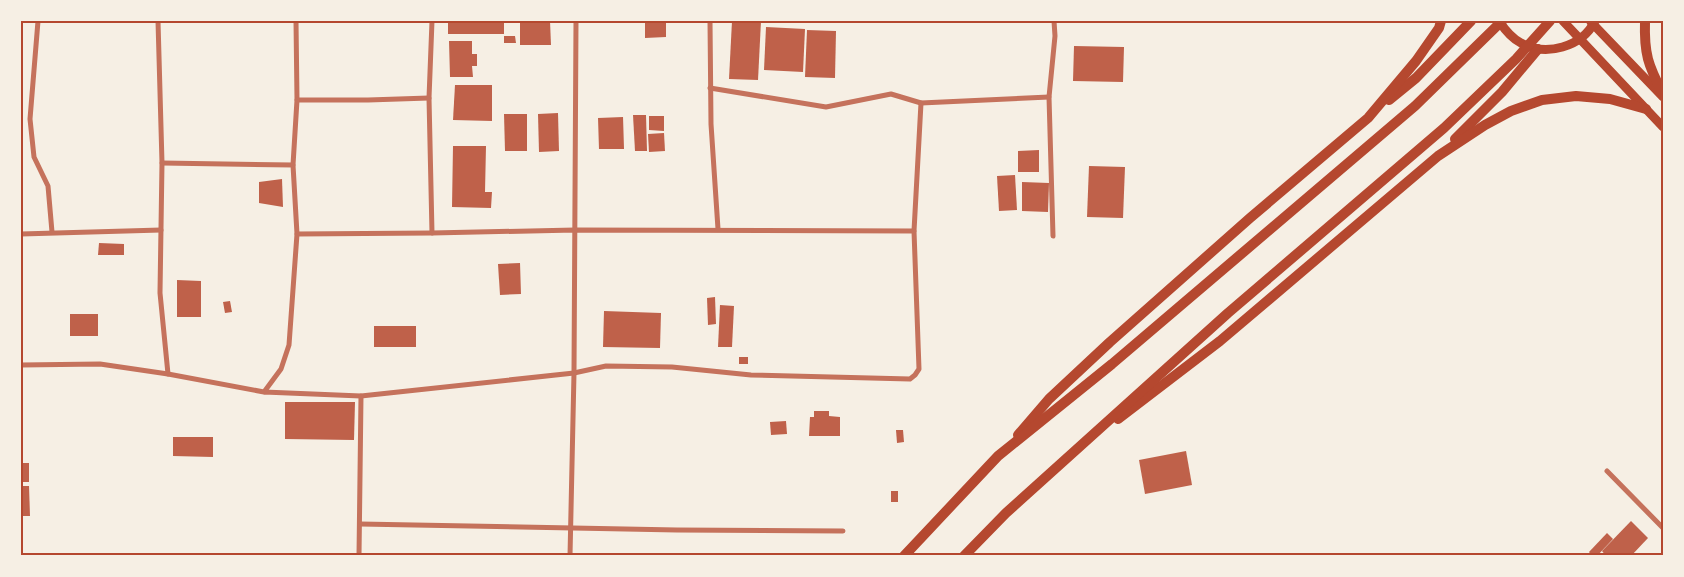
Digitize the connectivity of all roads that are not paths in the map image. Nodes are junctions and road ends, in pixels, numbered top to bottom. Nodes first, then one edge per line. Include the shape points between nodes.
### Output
1 (38, 21) edge
2 (158, 21) edge
3 (296, 21) edge
4 (432, 21) edge
5 (576, 21) edge
6 (710, 21) edge
7 (1054, 21) edge
8 (1441, 21) edge
9 (1471, 21) edge
10 (1501, 21) edge
11 (1550, 21) edge
12 (1563, 21) edge
13 (1645, 21) edge
14 (1593, 22) edge
15 (1580, 38) junction
16 (1538, 49) junction
17 (710, 88) junction
18 (1049, 96) junction
19 (1663, 96) edge
20 (429, 98) junction
21 (297, 100) junction
22 (920, 103) junction
23 (1646, 109) junction
24 (1368, 118) junction
25 (1663, 127) edge
26 (1438, 156) junction
27 (162, 164) junction
28 (293, 166) junction
29 (718, 229) junction
30 (161, 230) junction
31 (575, 230) junction
32 (914, 231) junction
33 (52, 232) junction
34 (432, 233) junction
35 (21, 234) edge
36 (298, 234) junction
37 (1054, 236) dead end
38 (21, 365) edge
39 (574, 373) junction
40 (168, 374) junction
41 (264, 392) junction
42 (361, 396) junction
43 (998, 456) junction
44 (1060, 464) junction
45 (1607, 470) dead end
46 (360, 524) junction
47 (1663, 528) edge
48 (570, 529) junction
49 (843, 531) dead end
50 (359, 556) edge
51 (570, 556) edge
52 (904, 556) edge
53 (964, 556) edge

1 - 33 street via 30,119 34,157 48,186
2 - 27 street
3 - 21 street
4 - 20 street
5 - 31 street
6 - 17 street
7 - 18 street
8 - 24 highway via 1416,61
9 - 24 highway via 1416,78
10 - 16 main road via 1506,32 1521,43
10 - 43 highway via 1407,112 1112,364
11 - 44 highway via 1516,59 1444,128 1228,312
12 - 15 main road
13 - 19 highway via 1650,68
14 - 15 main road
14 - 19 main road
15 - 16 main road via 1567,46
15 - 23 main road
16 - 26 highway via 1502,92
17 - 22 street via 826,107 891,94
17 - 29 street
18 - 22 street
18 - 37 street
20 - 21 street
20 - 34 street
21 - 28 street
22 - 32 street
23 - 25 main road
23 - 26 highway via 1610,99 1576,96 1542,100 1485,125
24 - 43 highway via 1110,342 1049,399
26 - 44 highway via 1220,342
27 - 28 street
27 - 30 street
28 - 36 street
29 - 31 street
29 - 32 street
30 - 33 street
30 - 40 street via 160,293
31 - 34 street
31 - 39 street
32 - 39 street via 919,369 910,379 751,375 672,367 606,366
33 - 35 street
34 - 36 street
36 - 41 street via 289,345 281,369
38 - 40 street via 100,364
39 - 42 street
39 - 48 street
40 - 41 street
41 - 42 street
42 - 46 street
43 - 52 highway
44 - 53 highway
45 - 47 street
46 - 48 street
46 - 50 street
48 - 49 street
48 - 51 street

